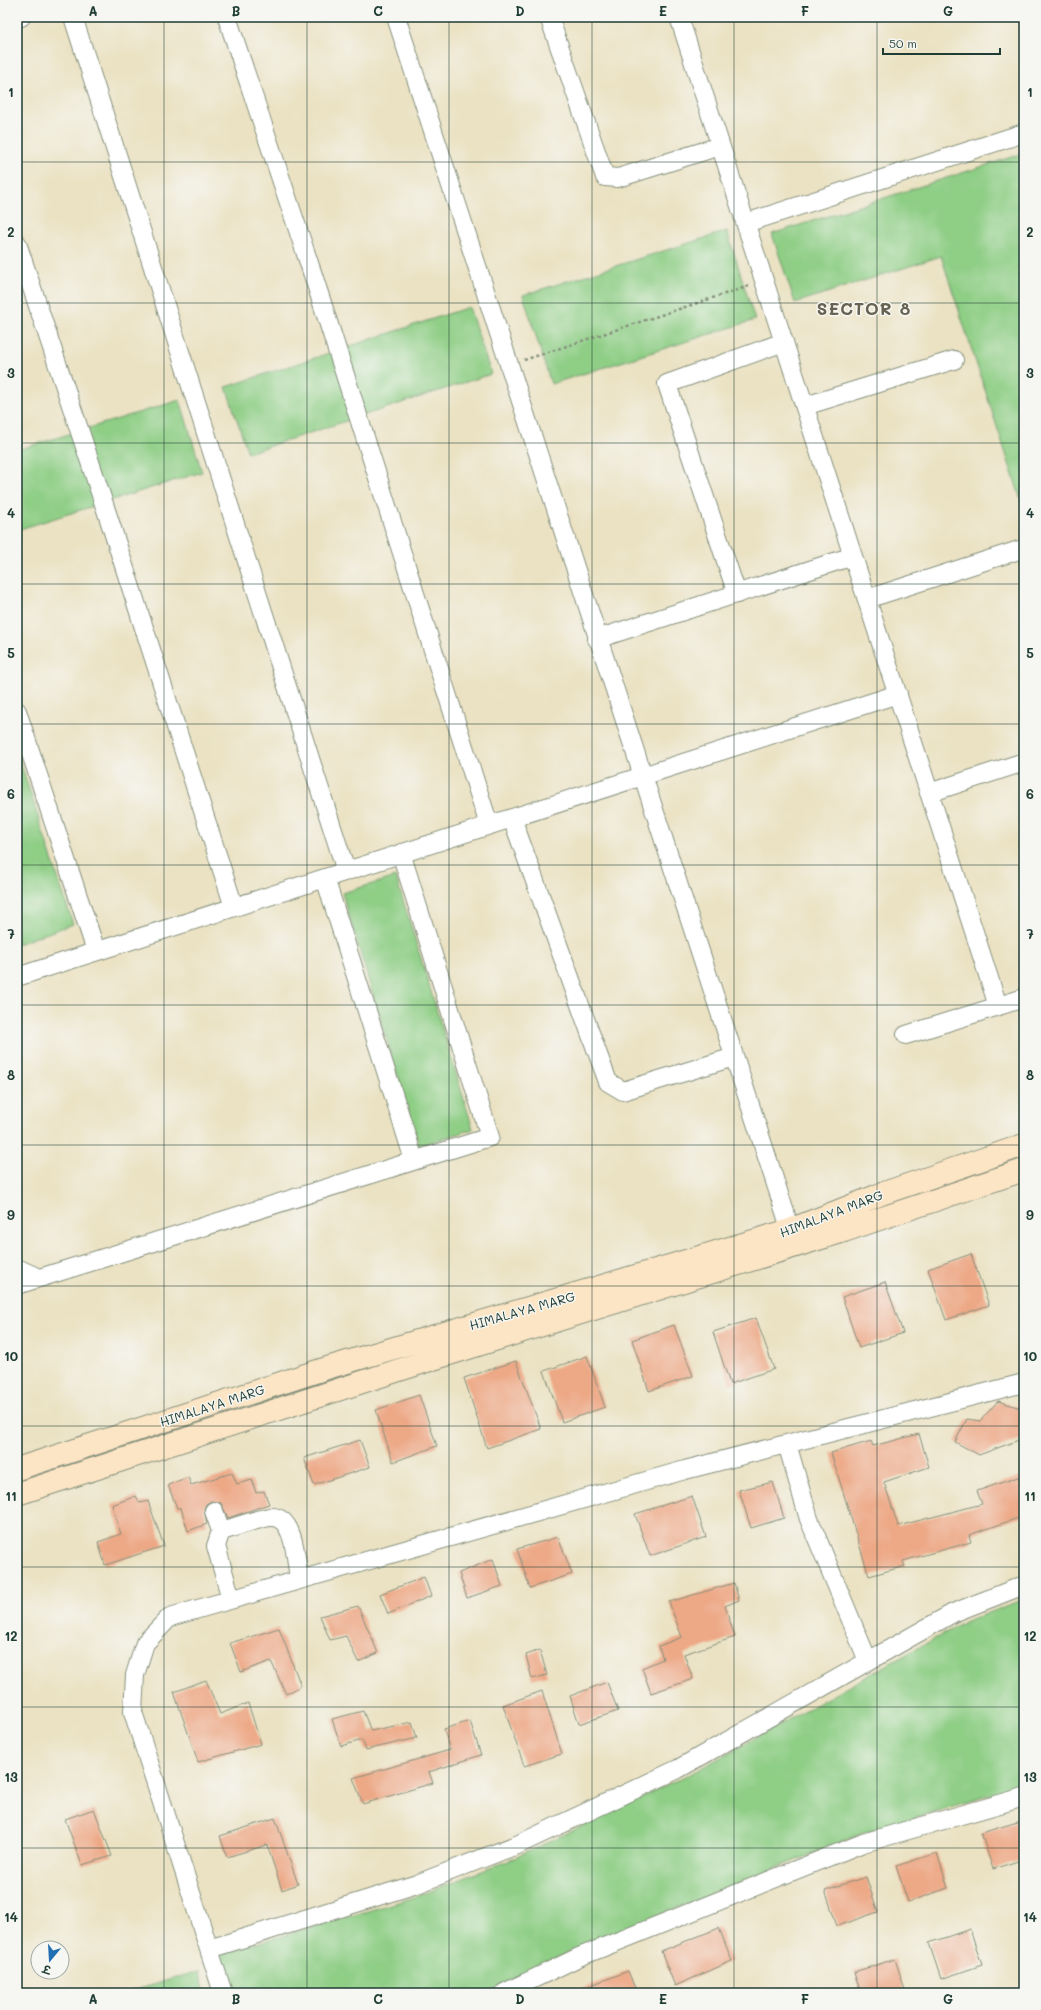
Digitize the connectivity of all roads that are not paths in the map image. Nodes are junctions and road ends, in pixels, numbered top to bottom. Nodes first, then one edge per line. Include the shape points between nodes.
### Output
1 (21, 17) edge
2 (73, 17) edge
3 (226, 17) edge
4 (396, 17) edge
5 (549, 17) edge
6 (678, 17) edge
7 (17, 18) edge
8 (1024, 134) edge
9 (720, 146) junction
10 (746, 223) junction
11 (17, 243) edge
12 (784, 342) junction
13 (954, 360) dead end
14 (805, 406) junction
15 (1019, 550) dead end
16 (853, 556) junction
17 (737, 594) junction
18 (867, 599) junction
19 (598, 639) junction
20 (898, 694) junction
21 (17, 711) edge
22 (1024, 762) edge
23 (643, 776) junction
24 (929, 793) junction
25 (512, 818) junction
26 (489, 825) junction
27 (401, 853) junction
28 (346, 871) junction
29 (325, 878) junction
30 (234, 907) junction
31 (96, 951) junction
32 (17, 977) edge
33 (1024, 998) edge
34 (998, 1006) junction
35 (906, 1036) dead end
36 (734, 1056) junction
37 (1024, 1145) edge
38 (414, 1160) junction
39 (1024, 1170) edge
40 (793, 1238) junction
41 (17, 1268) edge
42 (39, 1278) junction
43 (17, 1285) edge
44 (1024, 1383) edge
45 (787, 1444) junction
46 (17, 1469) edge
47 (17, 1494) edge
48 (214, 1511) dead end
49 (221, 1531) junction
50 (299, 1579) junction
51 (1024, 1585) edge
52 (230, 1599) junction
53 (868, 1661) junction
54 (1024, 1797) edge
55 (209, 1949) junction
56 (223, 1993) edge
57 (504, 1993) edge

1 - 7 street
2 - 28 street
3 - 26 street via 315,281
4 - 19 street
5 - 9 street via 605,177 618,178
6 - 9 street
8 - 10 street
9 - 10 street
10 - 12 street
11 - 30 street via 110,521
12 - 14 street
12 - 17 street via 666,384
13 - 14 street
14 - 16 street
15 - 18 street
16 - 17 street
16 - 18 street
17 - 19 street
18 - 20 street
19 - 23 street
20 - 23 street
20 - 24 street
21 - 31 street
22 - 24 street
23 - 25 street
23 - 36 street
24 - 34 street
25 - 26 street
25 - 36 street via 608,1082 623,1091
26 - 27 street
27 - 28 street
27 - 38 street via 490,1137
28 - 29 street
29 - 30 street
29 - 38 street
30 - 31 street
31 - 32 street
33 - 34 street
34 - 35 street
36 - 40 street
37 - 40 main road, HIMALAYA MARG via 884,1193
38 - 42 street
39 - 40 main road, HIMALAYA MARG
40 - 46 main road, HIMALAYA MARG via 326,1368
40 - 47 main road, HIMALAYA MARG via 434,1359
41 - 42 street
42 - 43 street
44 - 45 street
45 - 50 street via 677,1472
45 - 53 street via 809,1519
48 - 49 street
49 - 50 street via 270,1517 284,1521 293,1544
49 - 52 street via 216,1546
50 - 52 street
51 - 53 street via 953,1613
52 - 55 street via 170,1617 145,1643 135,1675 133,1712
53 - 55 street via 678,1769 519,1844 417,1884
54 - 57 street via 863,1843 579,1958
55 - 56 street

